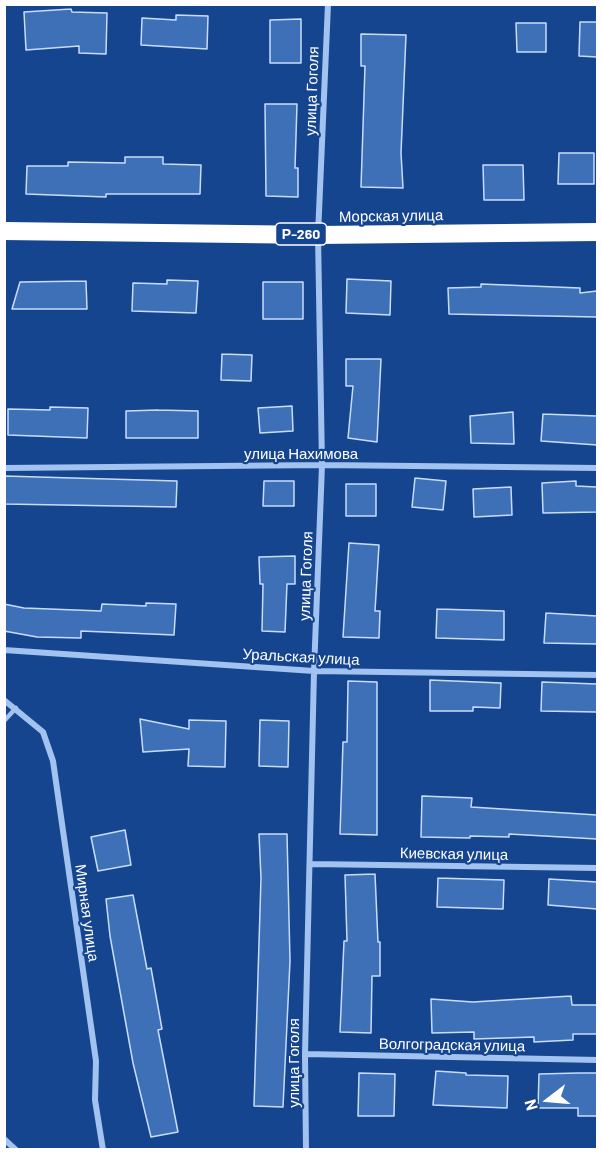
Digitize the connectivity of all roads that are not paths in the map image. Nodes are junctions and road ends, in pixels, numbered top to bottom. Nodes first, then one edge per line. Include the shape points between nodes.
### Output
1 (328, 4) edge
2 (4, 231) edge
3 (597, 232) edge
4 (318, 235) junction
5 (322, 465) junction
6 (4, 468) edge
7 (597, 468) edge
8 (4, 650) edge
9 (314, 671) junction
10 (597, 675) edge
11 (4, 700) edge
12 (16, 708) junction
13 (4, 721) edge
14 (311, 864) junction
15 (597, 868) edge
16 (305, 1054) junction
17 (597, 1060) edge
18 (4, 1139) edge
19 (16, 1149) edge
20 (103, 1149) edge
21 (306, 1149) edge

1 - 4 street, улица Гоголя
2 - 4 highway, Морская улица / Р-260
3 - 4 highway, Морская улица / Р-260
4 - 5 street, улица Гоголя
5 - 6 street, улица Нахимова
5 - 7 street, улица Нахимова
5 - 9 street, улица Гоголя
8 - 9 street, Уральская улица
9 - 10 street, Уральская улица
9 - 14 street, улица Гоголя
11 - 12 street, Мирная улица
12 - 13 lane
12 - 20 street, Мирная улица via 43,732 53,761 96,1061 95,1100
14 - 15 street, Киевская улица
14 - 16 street, улица Гоголя
16 - 17 street, Волгоградская улица
16 - 21 street, улица Гоголя
18 - 19 street

